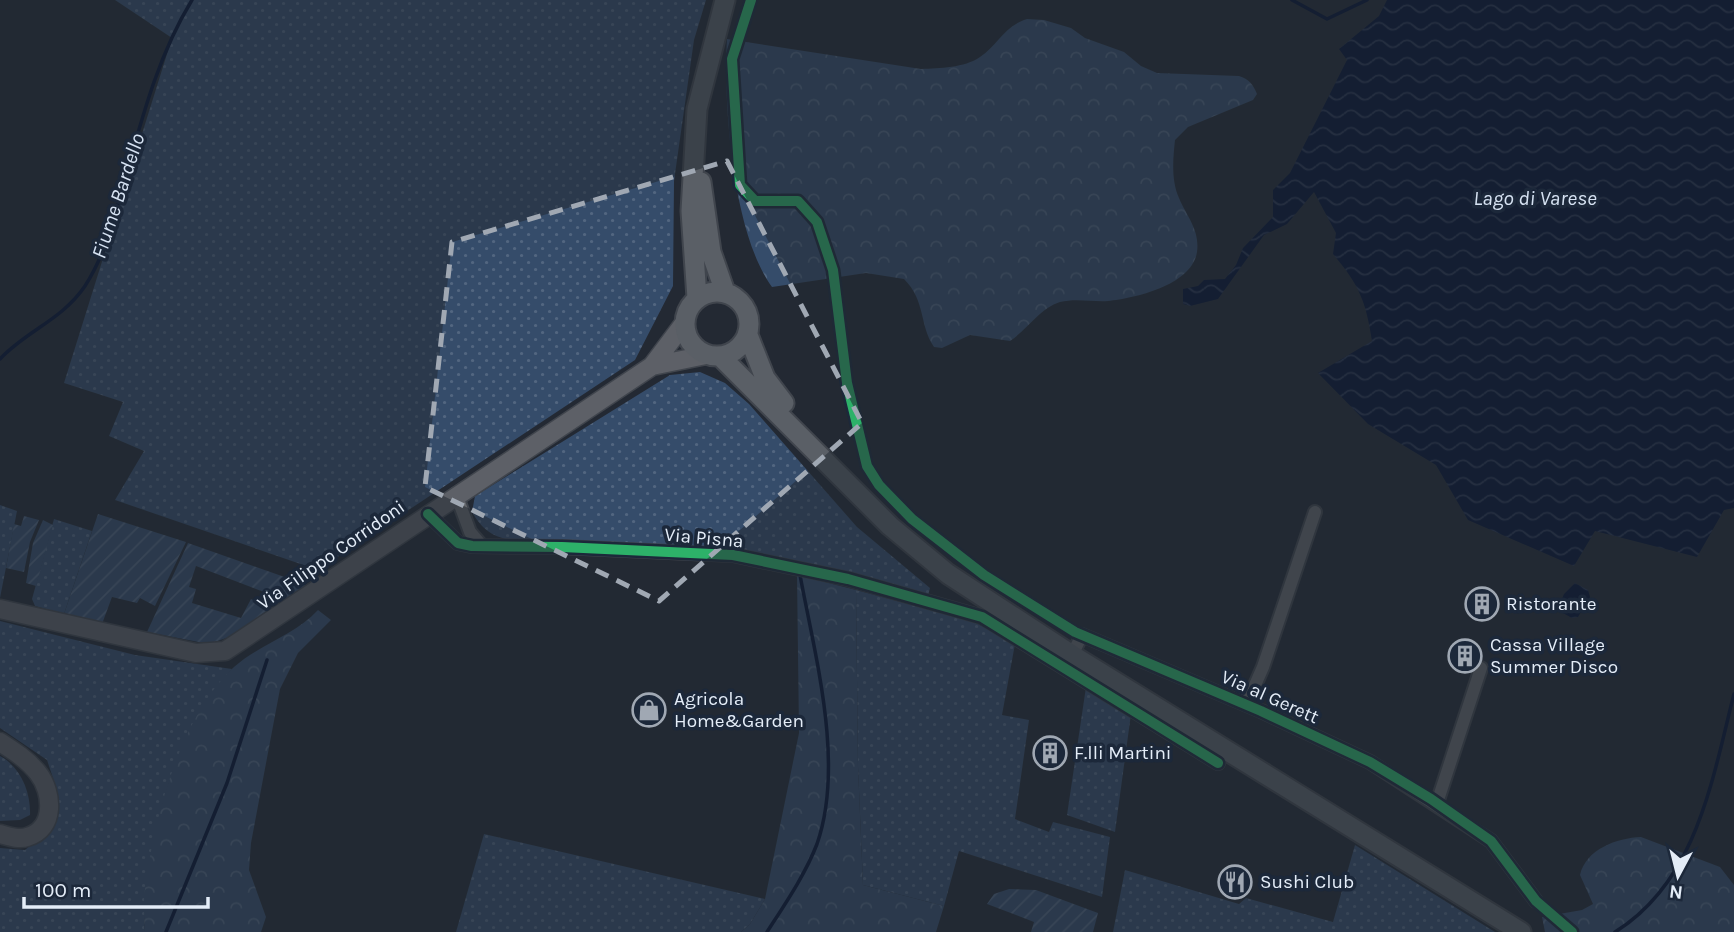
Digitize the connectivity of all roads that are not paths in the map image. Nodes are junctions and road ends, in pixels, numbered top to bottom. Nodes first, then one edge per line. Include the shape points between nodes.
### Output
1 (725, 0) edge
2 (695, 143) junction
3 (726, 292) junction
4 (697, 298) junction
5 (685, 321) junction
6 (748, 335) junction
7 (713, 356) junction
8 (652, 366) junction
9 (830, 466) junction
10 (456, 495) junction
11 (1315, 512) dead end
12 (428, 514) junction
13 (482, 546) junction
14 (0, 608) edge
15 (1072, 655) junction
16 (1481, 668) dead end
17 (1242, 702) junction
18 (0, 742) edge
19 (1218, 763) dead end
20 (1437, 803) junction
21 (0, 835) edge
22 (1536, 901) dead end
23 (1521, 932) edge

1 - 2 main road via 697,109
2 - 3 main road via 711,252
2 - 4 main road via 691,211
3 - 4 main road
3 - 6 main road via 746,309
4 - 5 main road
5 - 7 main road via 690,342
5 - 8 street, Via Filippo Corridoni
6 - 7 main road via 737,350
6 - 9 main road via 765,378
7 - 8 street, Via Filippo Corridoni
7 - 9 main road
8 - 10 street, Via Filippo Corridoni
9 - 15 main road via 890,526 948,574
10 - 12 street, Via Filippo Corridoni
10 - 13 street
11 - 17 street, Via al Gerett via 1263,667
12 - 13 street, Via Pisna via 458,542
12 - 14 street, Via Filippo Corridoni via 225,651 196,653
13 - 19 street, Via Pisna via 733,555 848,579 982,617
15 - 17 street, Via al Gerett via 1082,635
15 - 23 main road
16 - 20 street
17 - 20 street, Via al Gerett via 1370,762
18 - 21 street via 39,774 50,804 46,823 36,833 21,838
20 - 22 street, Via al Gerett via 1491,841

